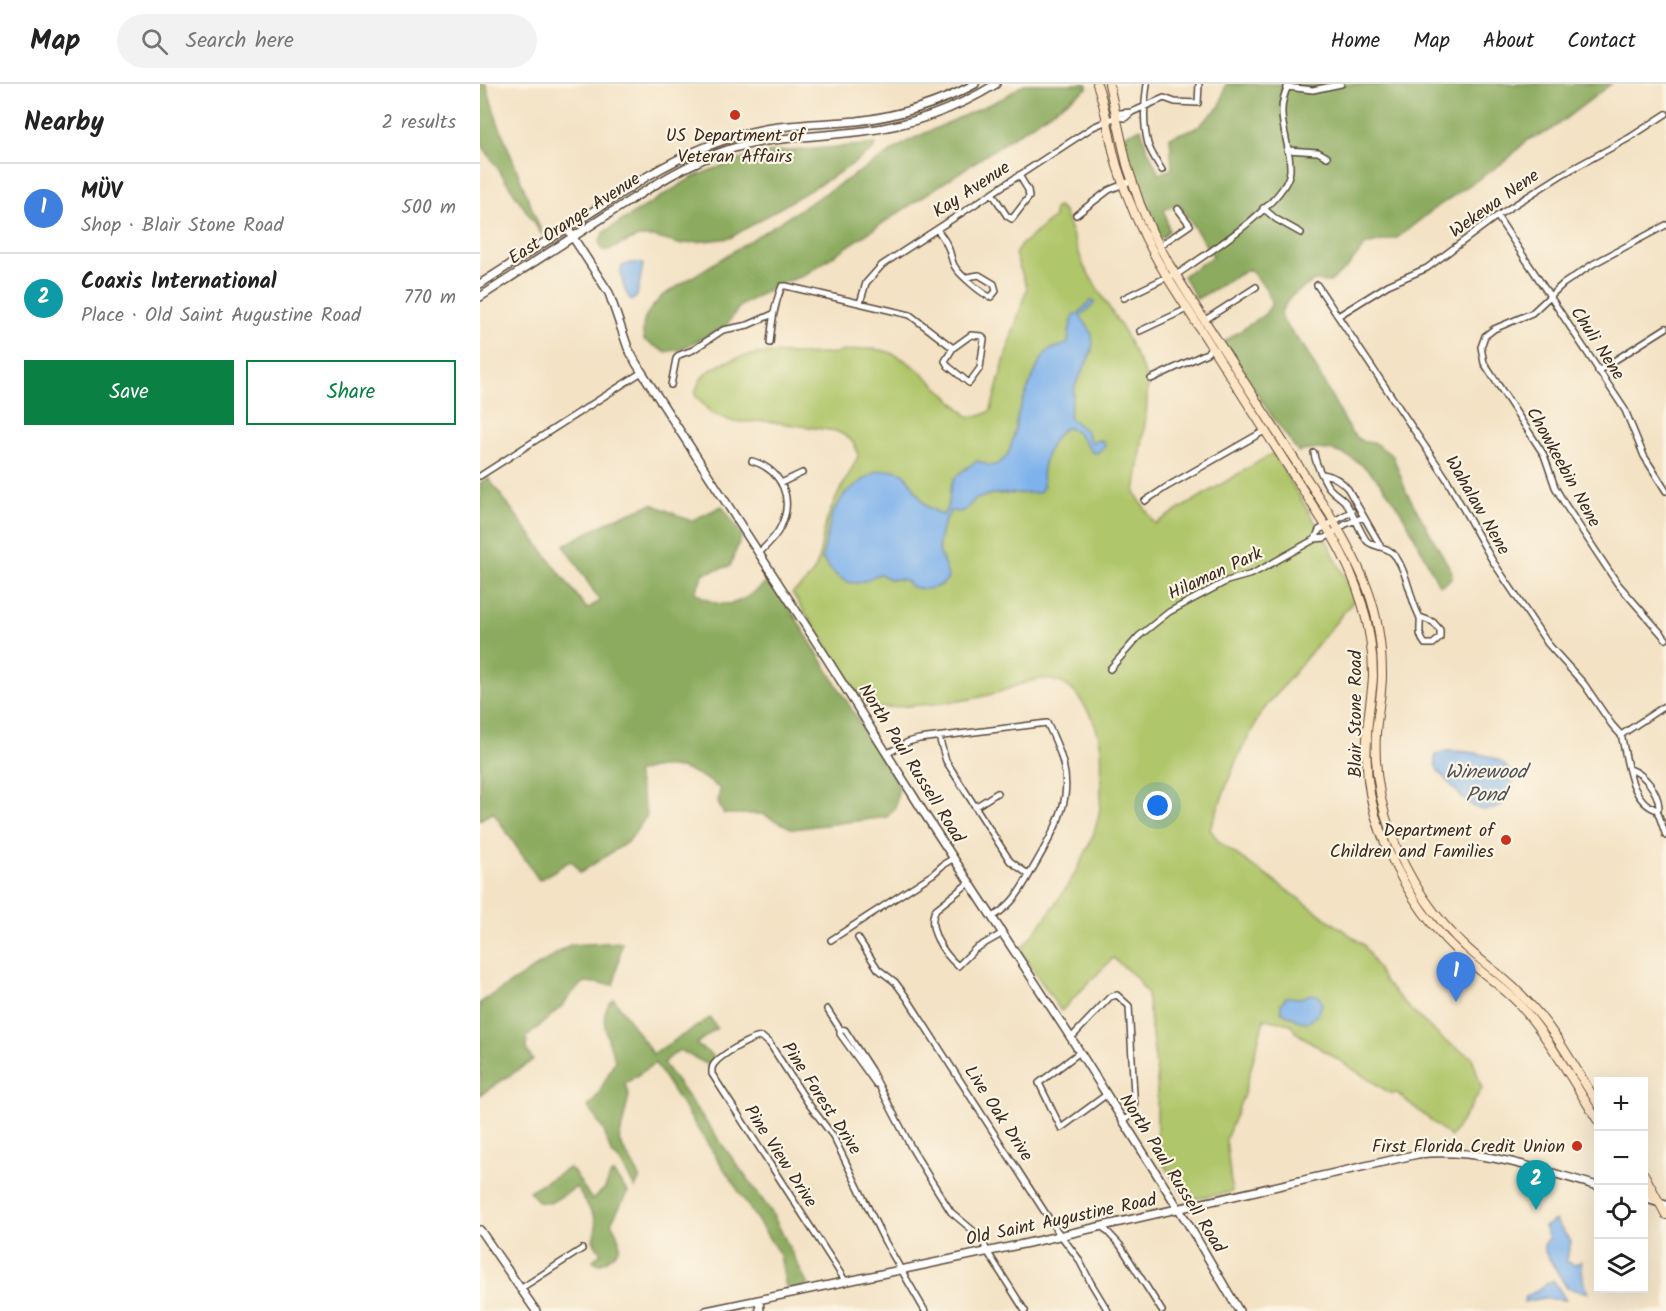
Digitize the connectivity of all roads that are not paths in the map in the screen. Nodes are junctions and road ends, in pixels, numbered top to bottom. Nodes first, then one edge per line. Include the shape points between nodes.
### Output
1 (975, 84) edge
2 (996, 84) edge
3 (1097, 84) edge
4 (1109, 84) edge
5 (1147, 84) edge
6 (1199, 84) edge
7 (1341, 84) edge
8 (1288, 86) edge
9 (1145, 106) junction
10 (1666, 114) edge
11 (1116, 117) junction
12 (1107, 121) junction
13 (781, 127) junction
14 (783, 138) junction
15 (1287, 150) junction
16 (1327, 157) dead end
17 (1162, 170) dead end
18 (1019, 175) junction
19 (1127, 182) junction
20 (992, 193) junction
21 (1263, 208) junction
22 (1178, 209) dead end
23 (1076, 215) dead end
24 (1497, 216) junction
25 (1666, 225) edge
26 (567, 228) junction
27 (937, 229) junction
28 (1301, 233) dead end
29 (573, 237) junction
30 (1159, 246) junction
31 (1176, 275) junction
32 (1167, 277) junction
33 (967, 278) junction
34 (480, 284) edge
35 (1317, 285) dead end
36 (1256, 287) dead end
37 (1549, 296) junction
38 (480, 297) edge
39 (1124, 298) dead end
40 (860, 303) junction
41 (1187, 309) junction
42 (773, 314) junction
43 (1338, 316) junction
44 (1205, 320) junction
45 (1666, 328) edge
46 (1140, 331) dead end
47 (770, 343) dead end
48 (953, 348) junction
49 (1210, 349) junction
50 (1598, 371) junction
51 (642, 372) junction
52 (1151, 379) dead end
53 (671, 385) dead end
54 (1269, 428) junction
55 (1314, 453) dead end
56 (752, 461) dead end
57 (802, 473) dead end
58 (1323, 474) junction
59 (480, 476) edge
60 (781, 483) junction
61 (1666, 491) edge
62 (1145, 501) dead end
63 (1358, 506) junction
64 (1351, 511) junction
65 (1364, 517) junction
66 (1356, 520) junction
67 (1336, 525) junction
68 (1328, 530) junction
69 (1380, 545) junction
70 (759, 553) junction
71 (1420, 617) junction
72 (1666, 639) edge
73 (1110, 669) dead end
74 (1382, 676) junction
75 (1373, 677) junction
76 (1666, 705) edge
77 (1621, 735) junction
78 (939, 737) junction
79 (888, 753) junction
80 (1630, 769) junction
81 (1373, 779) junction
82 (997, 793) dead end
83 (975, 807) junction
84 (1657, 810) junction
85 (1666, 836) edge
86 (1398, 852) junction
87 (1390, 856) junction
88 (954, 858) junction
89 (1029, 875) junction
90 (970, 882) junction
91 (993, 917) junction
92 (1440, 919) junction
93 (1433, 925) junction
94 (1003, 933) junction
95 (858, 938) dead end
96 (831, 940) dead end
97 (1515, 994) junction
98 (827, 1009) dead end
99 (1071, 1038) junction
100 (734, 1050) joint
101 (1080, 1052) junction
102 (1573, 1065) junction
103 (1565, 1070) junction
104 (1106, 1095) junction
105 (1594, 1096) edge
106 (1594, 1113) edge
107 (1123, 1122) junction
108 (1648, 1180) edge
109 (1595, 1185) edge
110 (1648, 1191) edge
111 (1662, 1203) edge
112 (1179, 1209) junction
113 (1666, 1215) edge
114 (1102, 1226) junction
115 (480, 1230) edge
116 (1061, 1235) junction
117 (582, 1249) dead end
118 (987, 1251) junction
119 (901, 1270) junction
120 (846, 1282) junction
121 (520, 1289) junction
122 (759, 1300) junction
123 (536, 1311) edge
124 (706, 1311) edge
125 (760, 1311) edge
126 (925, 1311) edge
127 (1024, 1311) edge
128 (1108, 1311) edge
129 (1162, 1311) edge
130 (1239, 1311) edge

1 - 13 street, East Orange Avenue via 922,107 889,116
2 - 14 street, East Orange Avenue via 956,105 900,124
3 - 12 main road, Blair Stone Road
4 - 11 main road, Blair Stone Road
5 - 9 street
6 - 9 street, Kay Avenue via 1198,103 1164,98
7 - 8 street via 1313,90
8 - 15 street via 1281,110
9 - 11 street, Kay Avenue
9 - 17 street via 1149,146
10 - 24 street, Wekewa Nene
11 - 12 street, Kay Avenue
11 - 19 main road, Blair Stone Road
12 - 18 street, Kay Avenue
12 - 19 main road, Blair Stone Road
13 - 14 street
13 - 26 street, East Orange Avenue via 737,136 690,153
14 - 29 street, East Orange Avenue via 728,150 688,166
15 - 16 street via 1318,152
15 - 21 street via 1287,182
18 - 20 street, Kay Avenue
18 - 20 street via 1029,197 1012,219
19 - 23 street via 1109,190
19 - 30 main road, Blair Stone Road
19 - 32 main road, Blair Stone Road via 1144,237
20 - 27 street, Kay Avenue
21 - 28 street
21 - 31 street via 1233,235
22 - 30 street via 1190,225
24 - 37 street, Chuli Nene
24 - 43 street, Wekewa Nene via 1434,264 1388,285
25 - 37 street via 1601,259
26 - 29 street, North Paul Russell Road
26 - 34 street, East Orange Avenue
27 - 33 street via 954,265
27 - 40 street, Kay Avenue via 876,271 866,283
29 - 38 street, East Orange Avenue
29 - 51 street, North Paul Russell Road via 609,293 628,348
30 - 31 main road, Blair Stone Road
31 - 32 street
31 - 44 main road, Blair Stone Road
32 - 39 street
32 - 41 main road, Blair Stone Road
33 - 33 street via 984,296 991,297 996,291 994,284 980,275
35 - 43 street, Wahalaw Nene
36 - 44 street
37 - 50 street, Chuli Nene
37 - 72 street, Chowkeebin Nene via 1532,313 1485,336 1480,347 1484,363 1544,455 1566,506 1617,583
40 - 42 street via 782,286
40 - 48 street via 910,315
41 - 46 street
41 - 49 main road, Blair Stone Road
42 - 47 street
42 - 53 street via 723,330 679,355
43 - 77 street, Wahalaw Nene via 1446,478 1492,560 1548,644 1584,684
44 - 54 main road, Blair Stone Road
45 - 50 street
48 - 48 street via 945,361 969,383 980,368 984,339 971,335
49 - 52 street
49 - 54 main road, Blair Stone Road
50 - 61 street, Chuli Nene via 1630,420 1644,456
51 - 59 street
51 - 70 street, North Paul Russell Road
54 - 62 street
54 - 67 main road, Blair Stone Road
54 - 68 main road, Blair Stone Road
55 - 58 street
56 - 60 street via 768,468
57 - 60 street
58 - 63 street via 1343,482
58 - 64 street via 1332,492
60 - 70 street via 786,501 782,523
63 - 64 street
63 - 65 street
64 - 66 street
64 - 67 street
65 - 66 street
65 - 69 street
66 - 67 street
66 - 69 street via 1369,544
67 - 68 street, Hilaman Park
67 - 74 main road, Blair Stone Road via 1368,585 1378,629
68 - 73 street, Hilaman Park via 1325,538 1315,539 1252,574 1227,581 1177,606 1139,636
68 - 75 main road, Blair Stone Road via 1358,584 1367,620
69 - 71 street via 1401,566
70 - 79 street, North Paul Russell Road
71 - 71 street via 1440,630 1440,638 1433,644 1425,644 1421,639
74 - 75 main road
74 - 81 main road, Blair Stone Road
75 - 81 main road, Blair Stone Road via 1366,739
76 - 77 street
77 - 80 street
78 - 79 street via 908,742
78 - 83 street via 943,754
78 - 89 street via 1047,723 1064,762 1065,796 1058,824
79 - 88 street, North Paul Russell Road
80 - 84 street via 1632,784 1647,806
80 - 84 street via 1647,782 1659,802
81 - 86 main road, Blair Stone Road
81 - 87 main road, Blair Stone Road via 1378,823
82 - 83 street
83 - 89 street via 1010,861
84 - 85 street
86 - 87 main road
86 - 92 main road, Blair Stone Road
87 - 93 main road, Blair Stone Road
88 - 90 street, North Paul Russell Road
88 - 96 street
89 - 91 street via 1013,902
90 - 91 street, North Paul Russell Road
90 - 94 street via 932,915 933,930 945,951 958,966 975,949
91 - 94 street, North Paul Russell Road
92 - 93 main road
92 - 97 main road, Blair Stone Road
93 - 97 main road, Blair Stone Road via 1456,950
94 - 99 street, North Paul Russell Road
95 - 116 street, Live Oak Drive via 878,969 907,998
97 - 102 main road, Blair Stone Road via 1542,1019
97 - 103 main road, Blair Stone Road
98 - 118 street via 871,1070 912,1149 951,1212 976,1233
99 - 101 street, North Paul Russell Road
99 - 107 street via 1110,997 1118,995 1130,1006 1135,1112
100 - 119 street, Pine Forest Drive via 755,1038 762,1037 770,1044 833,1136
100 - 120 street, Pine View Drive via 714,1064 713,1078
101 - 104 street, North Paul Russell Road
101 - 104 street via 1039,1083 1061,1128
102 - 103 main road
102 - 105 main road, Blair Stone Road
103 - 106 main road, Blair Stone Road
104 - 107 street, North Paul Russell Road
107 - 112 street, North Paul Russell Road
108 - 111 main road
109 - 112 street, Old Saint Augustine Road via 1473,1154 1432,1152
110 - 111 main road
111 - 113 main road
112 - 114 street, Old Saint Augustine Road
112 - 130 street, North Paul Russell Road
114 - 116 street, Old Saint Augustine Road
114 - 129 street via 1120,1245
115 - 121 street
116 - 118 street, Old Saint Augustine Road
116 - 128 street, Live Oak Drive
117 - 121 street
118 - 119 street, Old Saint Augustine Road
118 - 127 street
119 - 120 street, Old Saint Augustine Road
119 - 126 street
120 - 122 street, Old Saint Augustine Road
121 - 123 street
122 - 124 street, Old Saint Augustine Road
122 - 125 street

